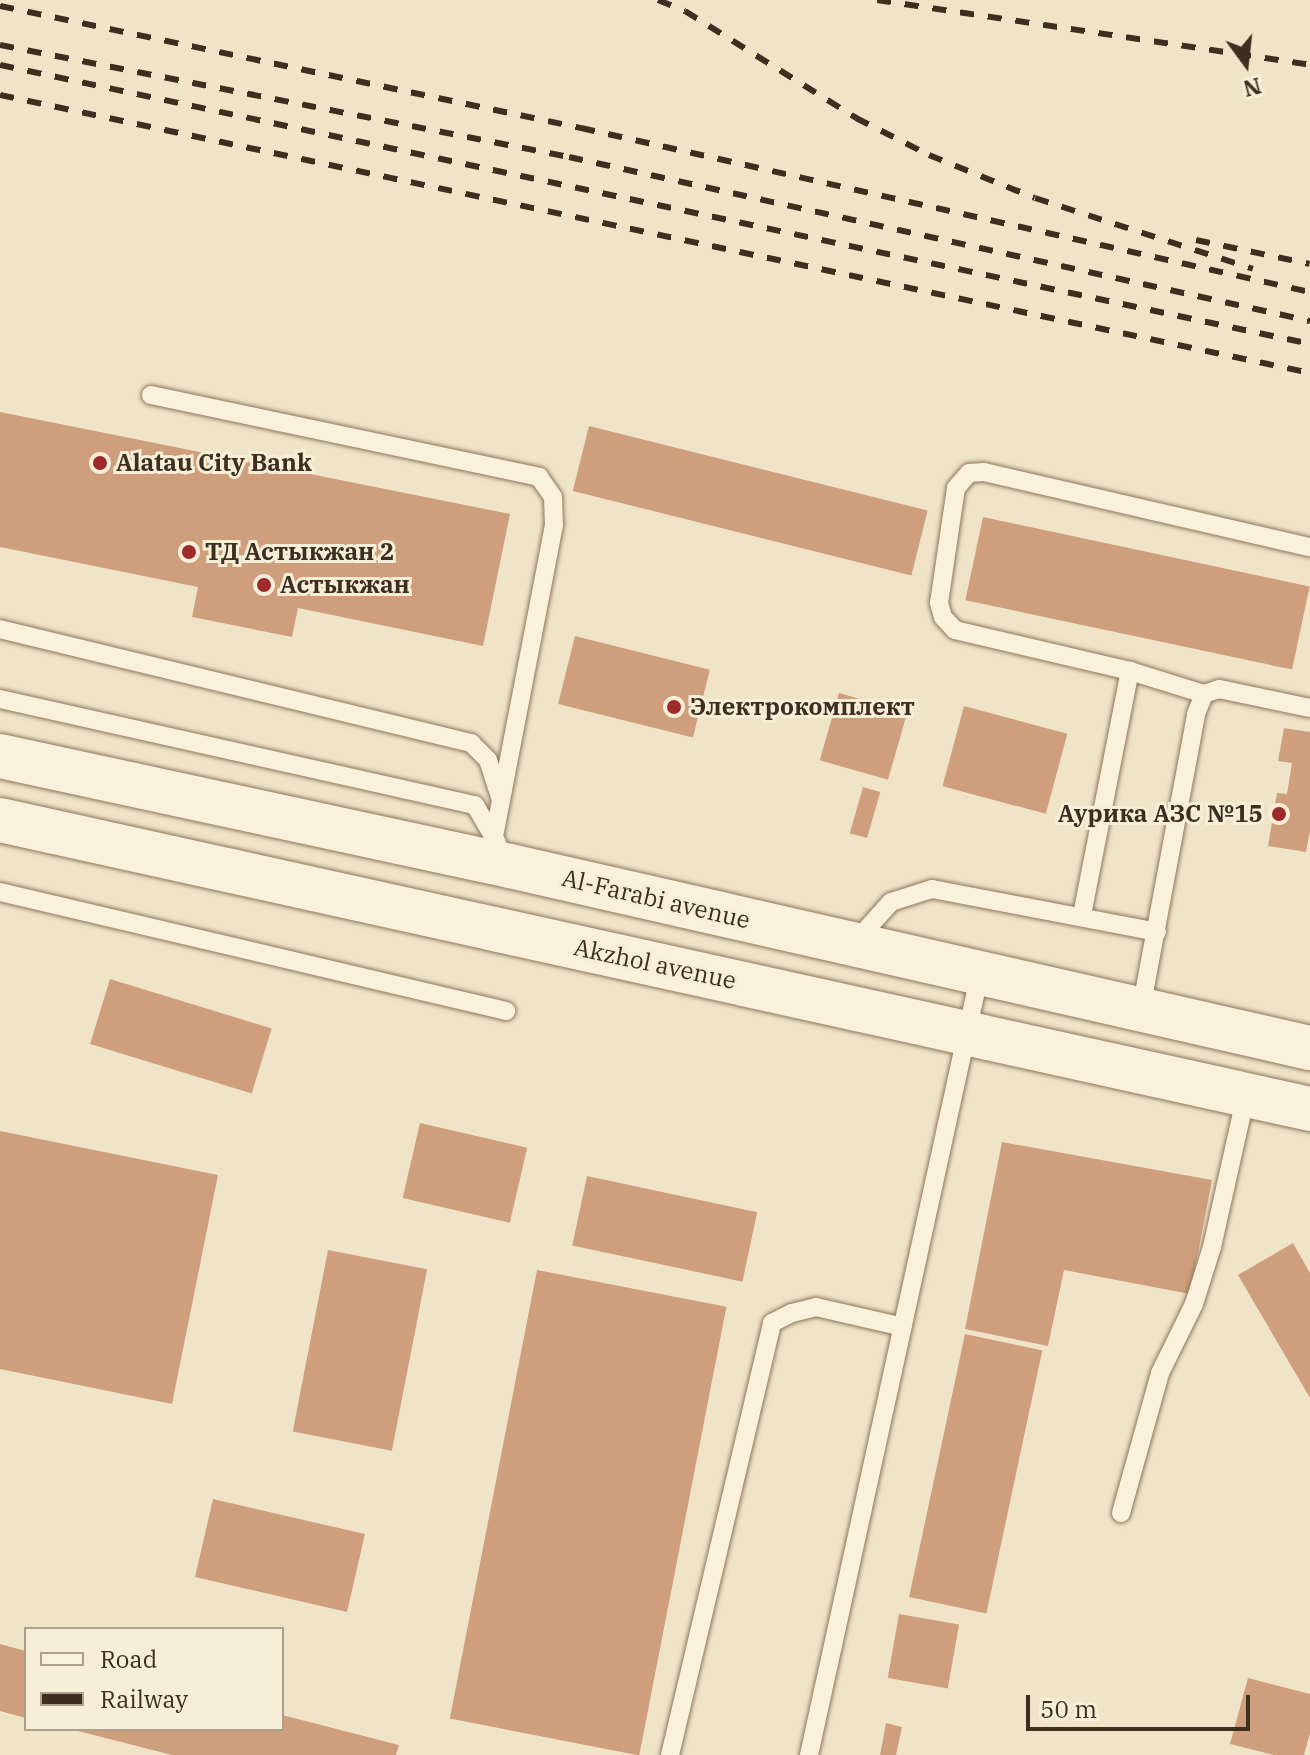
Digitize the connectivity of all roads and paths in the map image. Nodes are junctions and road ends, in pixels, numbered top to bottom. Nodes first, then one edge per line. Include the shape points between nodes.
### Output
1 (151, 395) dead end
2 (1310, 547) edge
3 (0, 629) edge
4 (1130, 671) junction
5 (1204, 694) junction
6 (0, 699) edge
7 (1310, 708) edge
8 (0, 756) edge
9 (501, 800) junction
10 (0, 820) edge
11 (502, 852) junction
12 (0, 892) edge
13 (1082, 915) junction
14 (1157, 932) junction
15 (853, 944) junction
16 (980, 973) junction
17 (1141, 1009) junction
18 (506, 1011) dead end
19 (967, 1033) junction
20 (1310, 1048) edge
21 (1246, 1095) junction
22 (1310, 1109) edge
23 (903, 1327) junction
24 (1121, 1513) dead end
25 (670, 1755) edge
26 (809, 1755) edge

1 - 9 lane via 539,477 553,497 554,525
2 - 4 lane via 1008,476 969,473 956,488 939,603 943,617 955,630
3 - 9 lane via 471,743 488,760
4 - 5 lane
4 - 13 lane
5 - 7 lane via 1219,689
5 - 14 lane
6 - 11 lane via 475,805
8 - 11 main road, Al-Farabi avenue
9 - 11 lane
10 - 19 main road, Akzhol avenue
11 - 15 main road, Al-Farabi avenue
12 - 18 lane
13 - 14 lane
13 - 15 lane via 932,889 891,902
14 - 17 lane
15 - 16 main road, Al-Farabi avenue
16 - 17 main road, Al-Farabi avenue
16 - 19 lane
17 - 20 main road, Al-Farabi avenue
19 - 21 main road, Akzhol avenue
19 - 23 lane
21 - 22 main road, Akzhol avenue
21 - 24 lane via 1212,1247 1194,1304 1160,1373
23 - 25 lane via 816,1307 772,1323
23 - 26 lane

